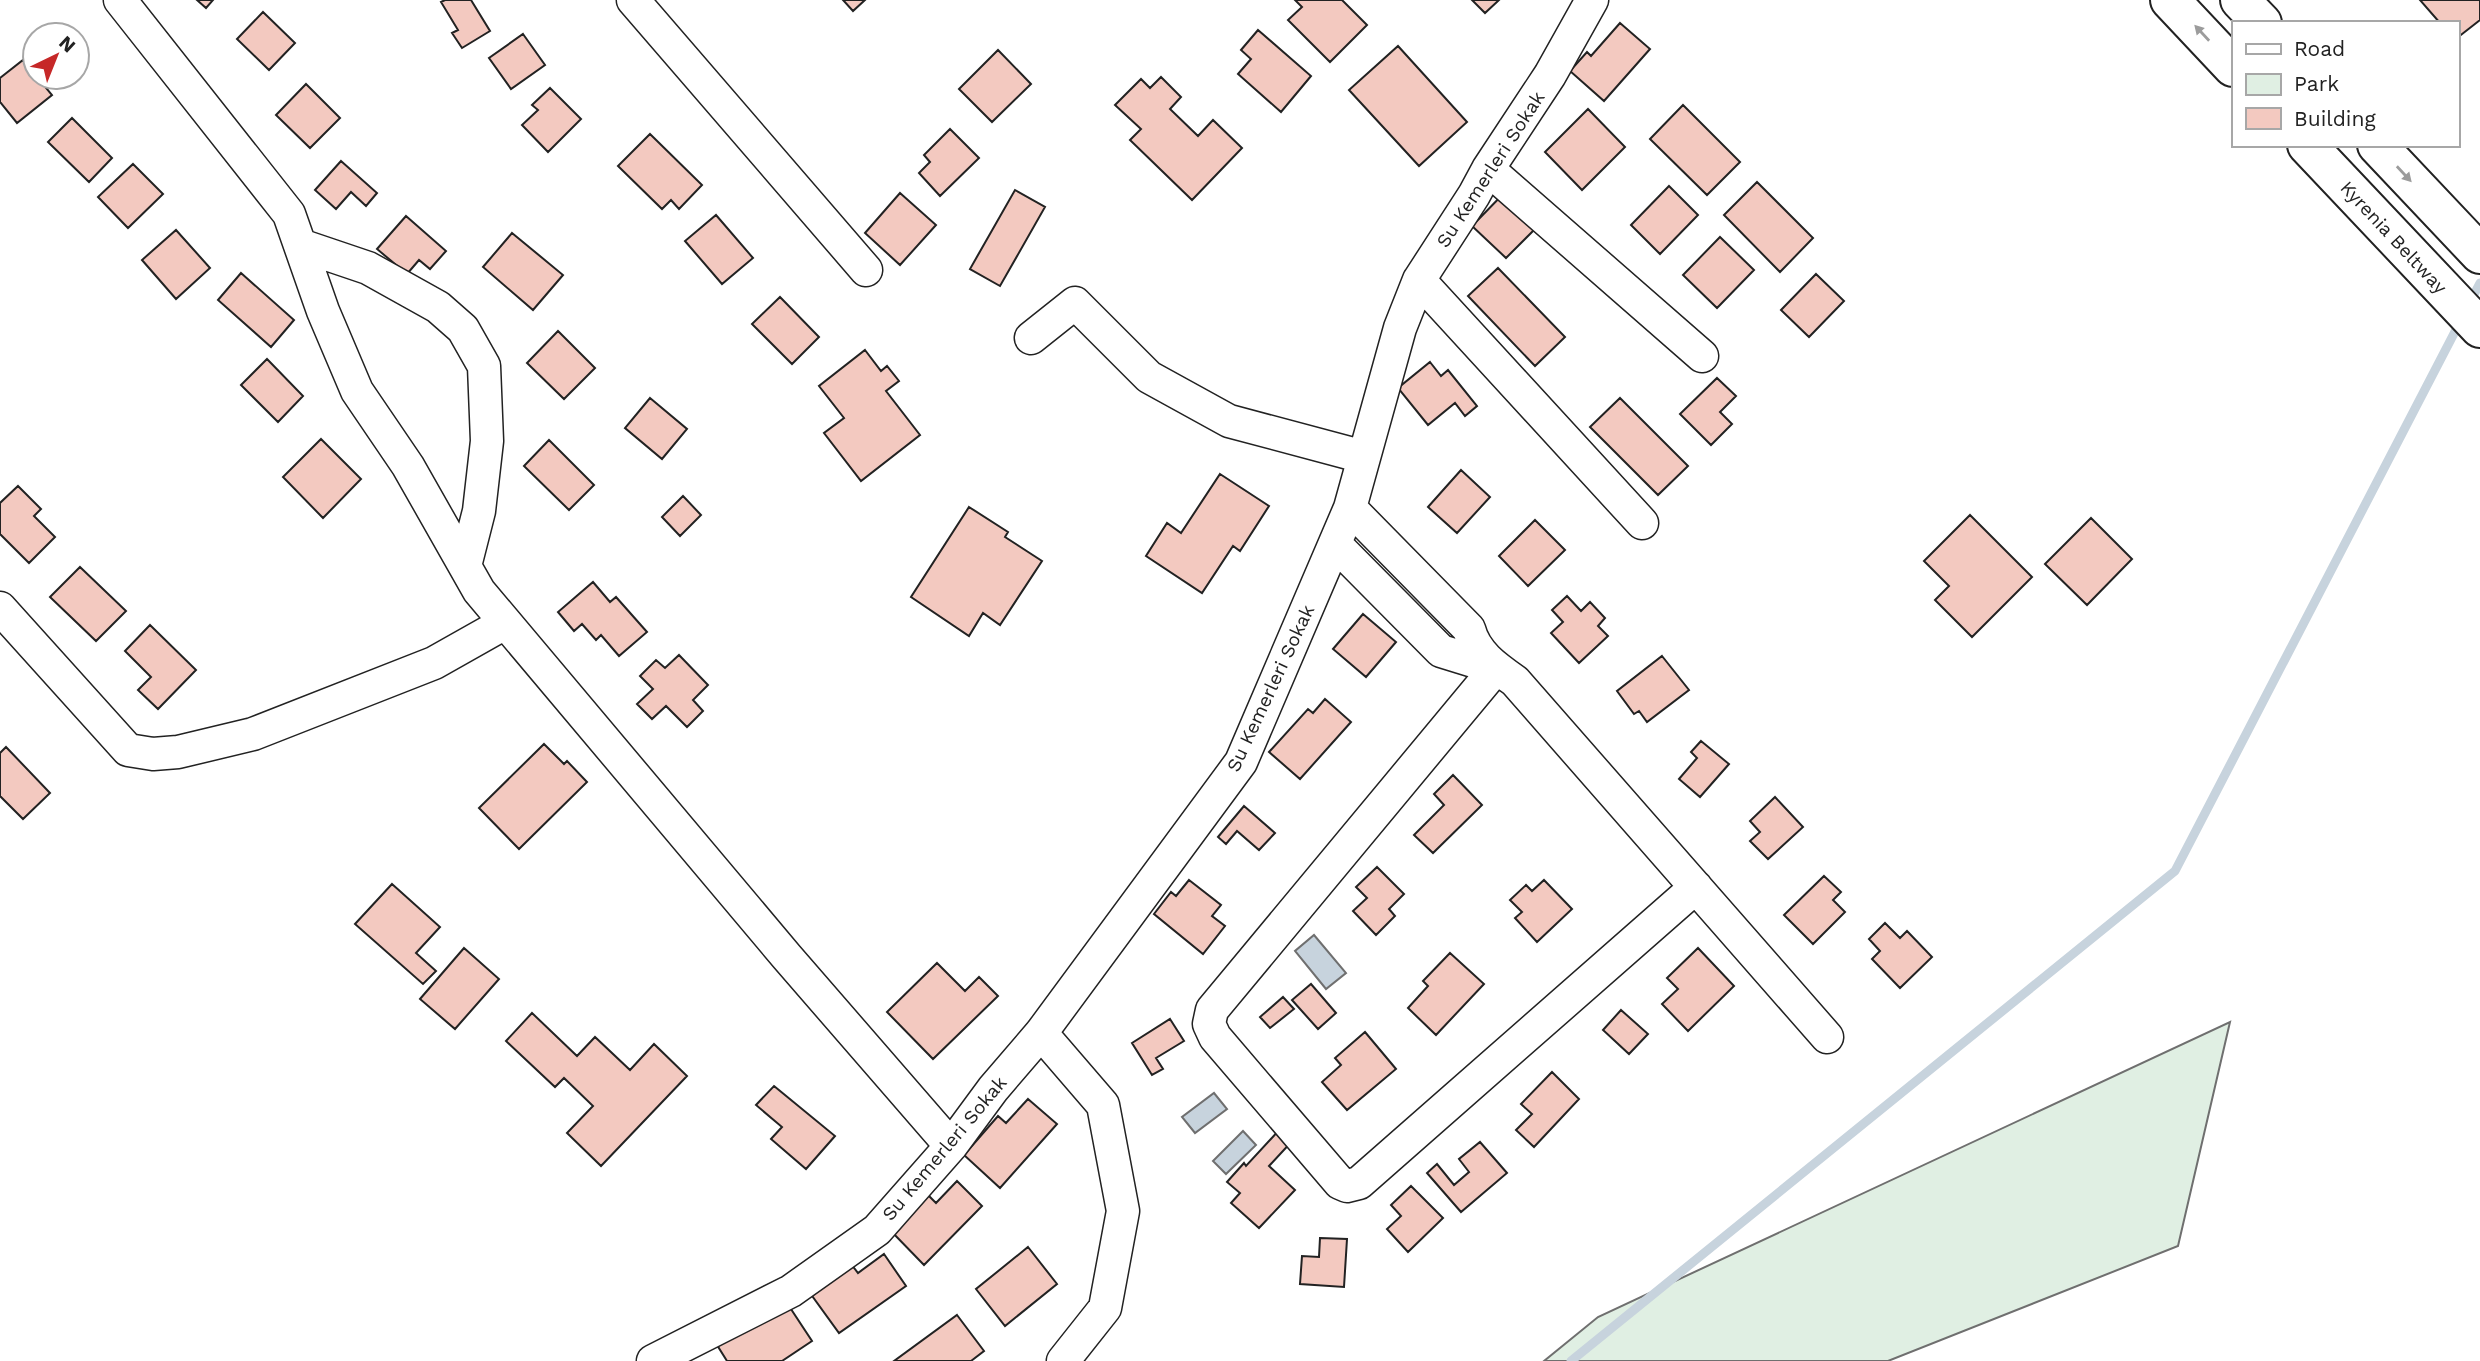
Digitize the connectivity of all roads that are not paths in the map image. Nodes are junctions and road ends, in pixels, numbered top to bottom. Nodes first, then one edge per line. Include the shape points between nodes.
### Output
1 (120, 0) edge
2 (633, 0) edge
3 (1592, 0) edge
4 (2170, 0) edge
5 (2240, 0) edge
6 (2260, 21) edge
7 (2232, 66) edge
8 (2310, 147) edge
9 (2379, 147) edge
10 (1488, 169) junction
11 (300, 245) junction
12 (2480, 254) edge
13 (866, 270) dead end
14 (1419, 280) junction
15 (2480, 328) edge
16 (1031, 338) dead end
17 (1702, 356) dead end
18 (1364, 457) junction
19 (1350, 508) junction
20 (1642, 523) dead end
21 (1335, 544) junction
22 (465, 566) junction
23 (0, 608) edge
24 (505, 623) junction
25 (1496, 668) junction
26 (1696, 887) junction
27 (1041, 1032) junction
28 (1827, 1037) dead end
29 (950, 1146) junction
30 (653, 1361) edge
31 (1063, 1361) edge

1 - 11 street via 289,214
2 - 13 street
3 - 10 street, Su Kemerleri Sokak via 1550,75
7 -> 4 highway
5 - 6 highway
8 - 15 highway, Kyrenia Beltway
9 -> 12 highway
10 - 14 street, Su Kemerleri Sokak
10 - 17 street
11 - 22 street via 357,391 408,466
11 - 22 street via 368,268 438,307 463,329 484,366 487,441 479,511
14 - 18 street, Su Kemerleri Sokak via 1400,328
14 - 20 street
16 - 18 street via 1075,303 1149,377 1229,421
18 - 19 street, Su Kemerleri Sokak
19 - 21 street, Su Kemerleri Sokak
19 - 25 street via 1469,629 1472,643
21 - 25 street via 1441,651
21 - 27 street, Su Kemerleri Sokak via 1241,762
22 - 24 street
23 - 24 street via 128,750 153,754 253,734 434,663
24 - 29 street
25 - 26 street via 1515,681
25 - 26 street via 1212,1010 1209,1024 1215,1037 1340,1183 1359,1183
26 - 28 street
27 - 29 street, Su Kemerleri Sokak
27 - 31 street via 1102,1105 1123,1211 1105,1308
29 - 30 street, Su Kemerleri Sokak via 877,1230 791,1291

